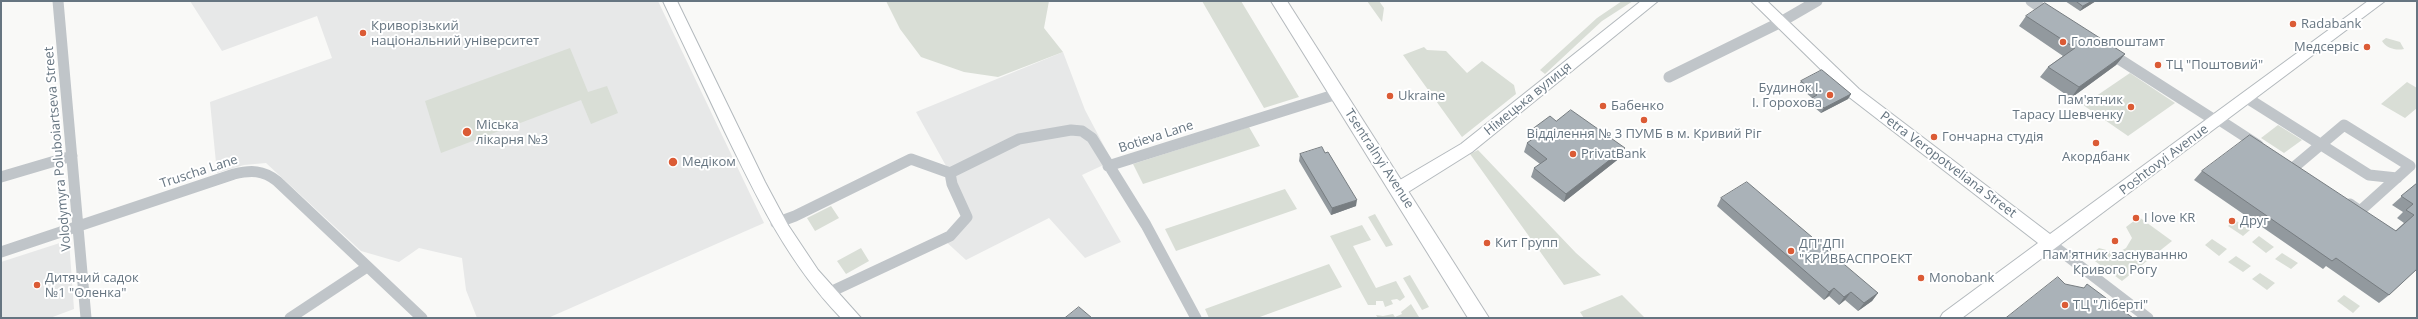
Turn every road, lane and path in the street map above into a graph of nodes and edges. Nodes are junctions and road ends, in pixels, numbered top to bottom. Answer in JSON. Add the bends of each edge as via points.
{"nodes":[{"id":1,"x":58,"y":1,"type":"edge"},
{"id":2,"x":670,"y":1,"type":"edge"},
{"id":3,"x":1279,"y":1,"type":"edge"},
{"id":4,"x":1651,"y":1,"type":"edge"},
{"id":5,"x":1758,"y":1,"type":"edge"},
{"id":6,"x":1817,"y":1,"type":"edge"},
{"id":7,"x":2031,"y":1,"type":"edge"},
{"id":8,"x":2377,"y":1,"type":"edge"},
{"id":9,"x":2058,"y":19,"type":"edge"},
{"id":10,"x":1779,"y":23,"type":"junction"},
{"id":11,"x":2096,"y":44,"type":"edge"},
{"id":12,"x":1669,"y":77,"type":"dead end"},
{"id":13,"x":1337,"y":94,"type":"junction"},
{"id":14,"x":2247,"y":98,"type":"junction"},
{"id":15,"x":2217,"y":120,"type":"junction"},
{"id":16,"x":2322,"y":145,"type":"junction"},
{"id":17,"x":2268,"y":152,"type":"edge"},
{"id":18,"x":72,"y":156,"type":"junction"},
{"id":19,"x":1108,"y":166,"type":"junction"},
{"id":20,"x":950,"y":173,"type":"junction"},
{"id":21,"x":2306,"y":176,"type":"edge"},
{"id":22,"x":1,"y":177,"type":"edge"},
{"id":23,"x":2397,"y":178,"type":"junction"},
{"id":24,"x":1399,"y":189,"type":"junction"},
{"id":25,"x":2340,"y":198,"type":"edge"},
{"id":26,"x":776,"y":223,"type":"junction"},
{"id":27,"x":79,"y":227,"type":"junction"},
{"id":28,"x":2050,"y":243,"type":"junction"},
{"id":29,"x":1,"y":252,"type":"edge"},
{"id":30,"x":367,"y":267,"type":"junction"},
{"id":31,"x":826,"y":294,"type":"junction"},
{"id":32,"x":86,"y":318,"type":"edge"},
{"id":33,"x":290,"y":318,"type":"edge"},
{"id":34,"x":422,"y":318,"type":"edge"},
{"id":35,"x":852,"y":318,"type":"edge"},
{"id":36,"x":1196,"y":318,"type":"edge"},
{"id":37,"x":1479,"y":318,"type":"edge"},
{"id":38,"x":1949,"y":318,"type":"edge"},
{"id":39,"x":2148,"y":318,"type":"edge"}],
"edges":[{"from":1,"to":18,"type":"street","name":"Volodymyra Poluboiartseva Street"},
{"from":2,"to":26,"type":"street"},
{"from":3,"to":13,"type":"main road","name":"Tsentralnyi Avenue"},
{"from":4,"to":24,"type":"street","name":"Німецька вулиця","via":[[1462,152]]},
{"from":5,"to":10,"type":"street","name":"Petra Veropotveliana Street"},
{"from":6,"to":10,"type":"street"},
{"from":7,"to":9,"type":"street"},
{"from":8,"to":14,"type":"street","name":"Poshtovyi Avenue"},
{"from":10,"to":12,"type":"street"},
{"from":10,"to":28,"type":"street","name":"Petra Veropotveliana Street","via":[[1882,115]]},
{"from":11,"to":15,"type":"street"},
{"from":13,"to":19,"type":"street","name":"Botieva Lane"},
{"from":13,"to":24,"type":"main road","name":"Tsentralnyi Avenue"},
{"from":14,"to":15,"type":"street","name":"Poshtovyi Avenue"},
{"from":14,"to":16,"type":"street"},
{"from":15,"to":17,"type":"street"},
{"from":15,"to":28,"type":"street","name":"Poshtovyi Avenue"},
{"from":16,"to":21,"type":"street","via":[[2290,166]]},
{"from":16,"to":23,"type":"street","via":[[2369,175]]},
{"from":16,"to":23,"type":"street","via":[[2344,125],[2410,166]]},
{"from":18,"to":22,"type":"street"},
{"from":18,"to":27,"type":"street","name":"Volodymyra Poluboiartseva Street"},
{"from":19,"to":20,"type":"street","name":"Botieva Lane","via":[[1092,138],[1082,131],[1071,130],[1019,139]]},
{"from":19,"to":36,"type":"street","via":[[1146,225]]},
{"from":20,"to":26,"type":"street","via":[[911,159]]},
{"from":20,"to":31,"type":"street","via":[[952,184],[967,217],[960,227],[950,236]]},
{"from":23,"to":25,"type":"street","via":[[2360,211]]},
{"from":24,"to":37,"type":"main road","name":"Tsentralnyi Avenue"},
{"from":26,"to":31,"type":"street","via":[[803,265]]},
{"from":27,"to":29,"type":"street","name":"Truscha Lane"},
{"from":27,"to":30,"type":"street","name":"Truscha Lane","via":[[234,174],[255,170],[268,174],[277,181]]},
{"from":27,"to":32,"type":"street","name":"Volodymyra Poluboiartseva Street"},
{"from":28,"to":38,"type":"street","name":"Poshtovyi Avenue"},
{"from":28,"to":39,"type":"street","name":"Petra Veropotveliana Street"},
{"from":30,"to":33,"type":"street"},
{"from":30,"to":34,"type":"street","name":"Truscha Lane"},
{"from":31,"to":35,"type":"street"}]}
